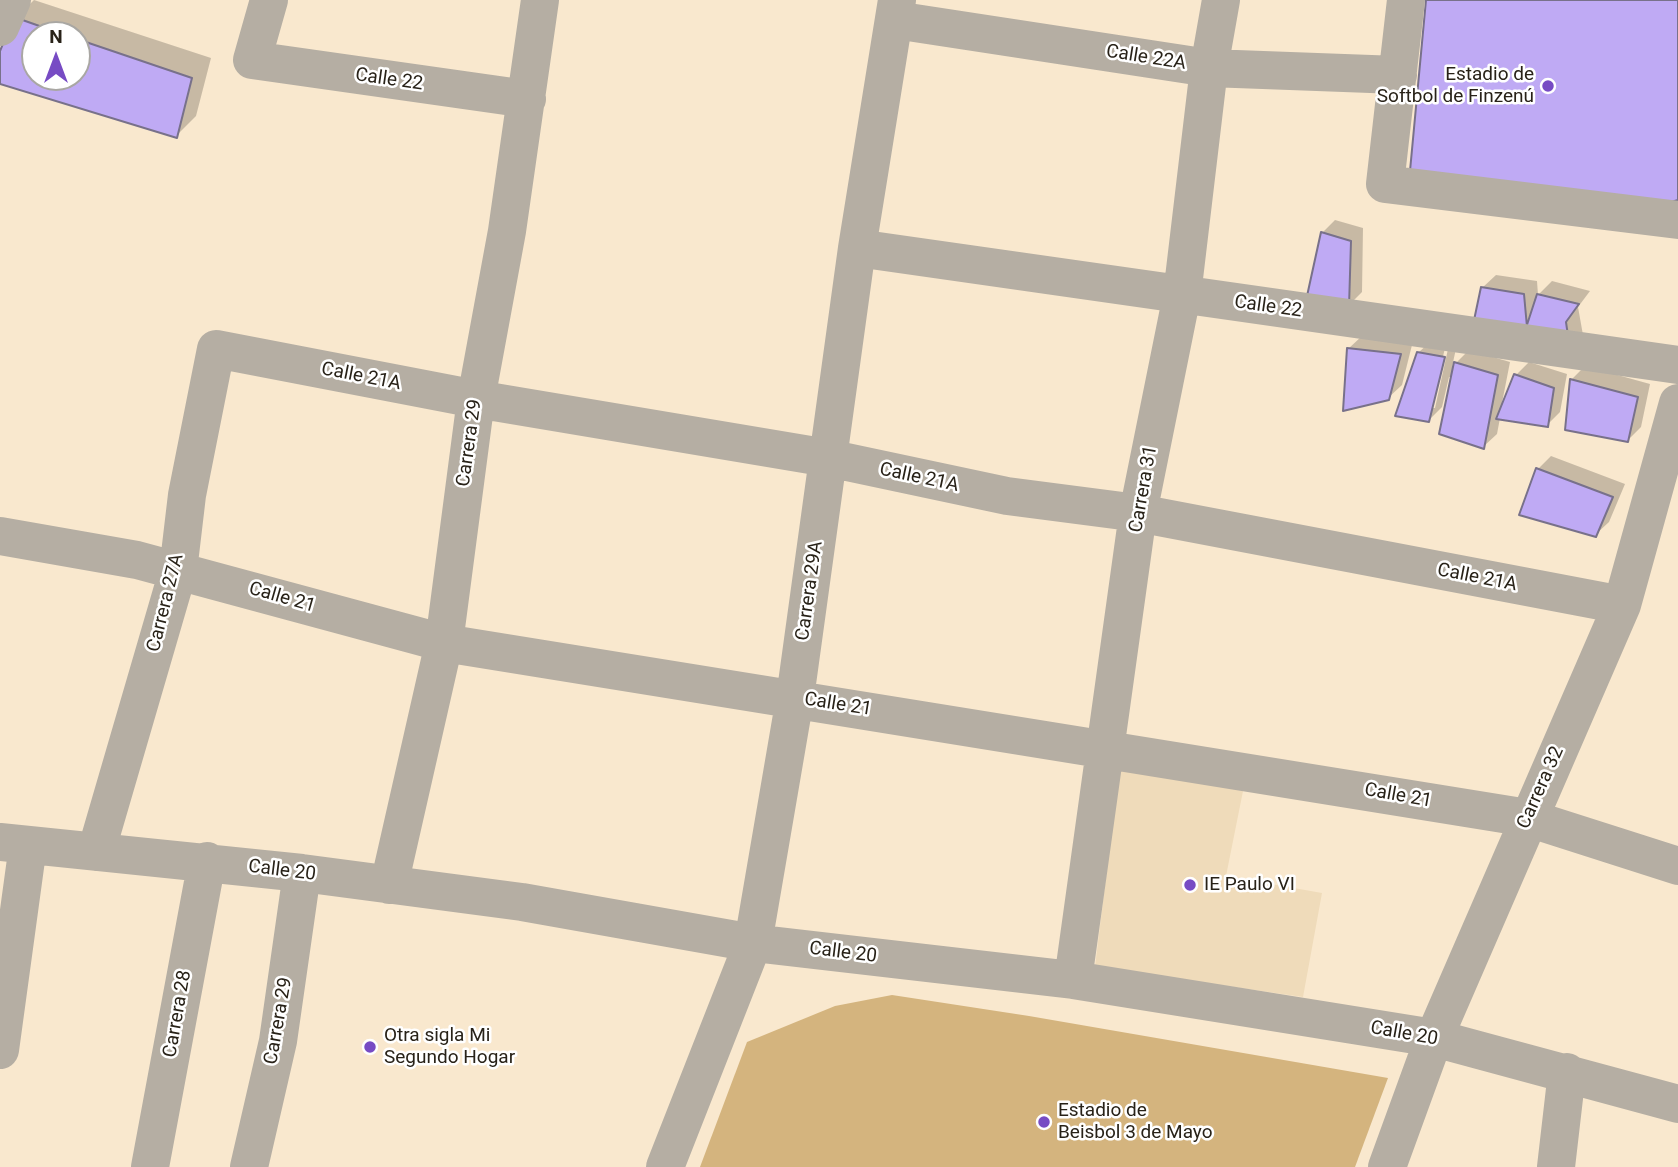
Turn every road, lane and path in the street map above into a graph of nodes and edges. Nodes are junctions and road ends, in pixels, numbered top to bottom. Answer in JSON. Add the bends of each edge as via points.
{"nodes":[{"id":1,"x":12,"y":0,"type":"edge"},
{"id":2,"x":269,"y":0,"type":"edge"},
{"id":3,"x":540,"y":0,"type":"edge"},
{"id":4,"x":1221,"y":0,"type":"edge"},
{"id":5,"x":1406,"y":0,"type":"edge"},
{"id":6,"x":896,"y":10,"type":"edge"},
{"id":7,"x":0,"y":27,"type":"edge"},
{"id":8,"x":1209,"y":68,"type":"junction"},
{"id":9,"x":1398,"y":75,"type":"junction"},
{"id":10,"x":527,"y":99,"type":"junction"},
{"id":11,"x":1678,"y":220,"type":"edge"},
{"id":12,"x":858,"y":248,"type":"junction"},
{"id":13,"x":1182,"y":295,"type":"junction"},
{"id":14,"x":216,"y":349,"type":"joint"},
{"id":15,"x":1678,"y":365,"type":"edge"},
{"id":16,"x":476,"y":399,"type":"junction"},
{"id":17,"x":1678,"y":403,"type":"edge"},
{"id":18,"x":828,"y":458,"type":"junction"},
{"id":19,"x":1138,"y":513,"type":"junction"},
{"id":20,"x":0,"y":536,"type":"edge"},
{"id":21,"x":177,"y":571,"type":"junction"},
{"id":22,"x":1622,"y":606,"type":"junction"},
{"id":23,"x":444,"y":643,"type":"junction"},
{"id":24,"x":795,"y":698,"type":"junction"},
{"id":25,"x":1105,"y":749,"type":"junction"},
{"id":26,"x":1528,"y":818,"type":"junction"},
{"id":27,"x":14,"y":844,"type":"edge"},
{"id":28,"x":96,"y":852,"type":"junction"},
{"id":29,"x":206,"y":861,"type":"junction"},
{"id":30,"x":1678,"y":866,"type":"edge"},
{"id":31,"x":302,"y":873,"type":"junction"},
{"id":32,"x":389,"y":885,"type":"junction"},
{"id":33,"x":753,"y":943,"type":"junction"},
{"id":34,"x":1073,"y":980,"type":"junction"},
{"id":35,"x":1434,"y":1038,"type":"junction"},
{"id":36,"x":0,"y":1050,"type":"edge"},
{"id":37,"x":1567,"y":1072,"type":"junction"},
{"id":38,"x":1678,"y":1104,"type":"edge"},
{"id":39,"x":150,"y":1167,"type":"edge"},
{"id":40,"x":249,"y":1167,"type":"edge"},
{"id":41,"x":665,"y":1167,"type":"edge"},
{"id":42,"x":1387,"y":1167,"type":"edge"},
{"id":43,"x":1556,"y":1167,"type":"edge"}],
"edges":[{"from":1,"to":7,"type":"street"},
{"from":2,"to":10,"type":"street","name":"Calle 22","via":[[252,60]]},
{"from":3,"to":10,"type":"street","name":"Carrera 29"},
{"from":4,"to":8,"type":"street","name":"Carrera 31"},
{"from":5,"to":9,"type":"street"},
{"from":6,"to":8,"type":"street","name":"Calle 22A"},
{"from":6,"to":12,"type":"street","name":"Carrera 29A"},
{"from":8,"to":9,"type":"street","name":"Calle 22A"},
{"from":8,"to":13,"type":"street","name":"Carrera 31"},
{"from":9,"to":11,"type":"street","via":[[1385,184]]},
{"from":10,"to":16,"type":"street","name":"Carrera 29"},
{"from":12,"to":13,"type":"street","name":"Calle 22"},
{"from":12,"to":18,"type":"street","name":"Carrera 29A"},
{"from":13,"to":15,"type":"street","name":"Calle 22"},
{"from":13,"to":19,"type":"street","name":"Carrera 31"},
{"from":14,"to":16,"type":"street","name":"Calle 21A"},
{"from":14,"to":21,"type":"street","name":"Carrera 27A"},
{"from":16,"to":18,"type":"street","name":"Calle 21A"},
{"from":16,"to":23,"type":"street","name":"Carrera 29"},
{"from":17,"to":22,"type":"street","name":"Carrera 32"},
{"from":18,"to":19,"type":"street","name":"Calle 21A","via":[[1007,496]]},
{"from":18,"to":24,"type":"street","name":"Carrera 29A"},
{"from":19,"to":22,"type":"street","name":"Calle 21A"},
{"from":19,"to":25,"type":"street","name":"Carrera 31"},
{"from":20,"to":21,"type":"street","name":"Calle 21"},
{"from":21,"to":23,"type":"street","name":"Calle 21"},
{"from":21,"to":28,"type":"street","name":"Carrera 27A"},
{"from":22,"to":26,"type":"street","name":"Carrera 32"},
{"from":23,"to":24,"type":"street","name":"Calle 21"},
{"from":23,"to":32,"type":"street","name":"Carrera 29"},
{"from":24,"to":25,"type":"street","name":"Calle 21"},
{"from":24,"to":33,"type":"street","name":"Carrera 29A"},
{"from":25,"to":26,"type":"street","name":"Calle 21"},
{"from":25,"to":34,"type":"street","name":"Carrera 31"},
{"from":26,"to":30,"type":"street","name":"Calle 21"},
{"from":26,"to":35,"type":"street","name":"Carrera 32"},
{"from":27,"to":28,"type":"street","name":"Calle 20"},
{"from":27,"to":36,"type":"street"},
{"from":28,"to":29,"type":"street","name":"Calle 20"},
{"from":29,"to":31,"type":"street","name":"Calle 20"},
{"from":29,"to":39,"type":"street","name":"Carrera 28"},
{"from":31,"to":32,"type":"street","name":"Calle 20"},
{"from":31,"to":40,"type":"street","name":"Carrera 29","via":[[278,1041]]},
{"from":32,"to":33,"type":"street","name":"Calle 20","via":[[522,902]]},
{"from":33,"to":34,"type":"street","name":"Calle 20"},
{"from":33,"to":41,"type":"street","name":"Carrera 29A"},
{"from":34,"to":35,"type":"street","name":"Calle 20"},
{"from":35,"to":37,"type":"street","name":"Calle 20"},
{"from":35,"to":42,"type":"street","name":"Carrera 32"},
{"from":37,"to":38,"type":"street","name":"Calle 20"},
{"from":37,"to":43,"type":"street"}]}
